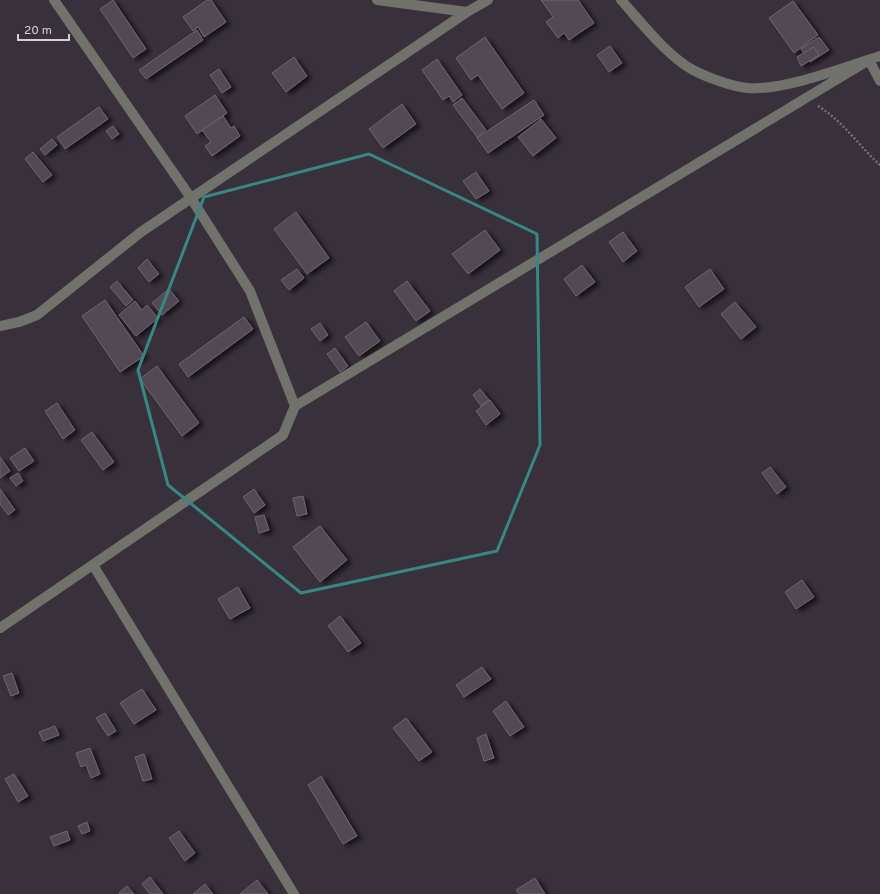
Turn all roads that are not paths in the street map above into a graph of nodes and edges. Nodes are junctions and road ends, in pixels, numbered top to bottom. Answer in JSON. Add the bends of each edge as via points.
{"nodes":[{"id":1,"x":54,"y":0,"type":"edge"},
{"id":2,"x":377,"y":0,"type":"edge"},
{"id":3,"x":488,"y":0,"type":"edge"},
{"id":4,"x":621,"y":0,"type":"edge"},
{"id":5,"x":467,"y":12,"type":"junction"},
{"id":6,"x":880,"y":56,"type":"edge"},
{"id":7,"x":880,"y":81,"type":"edge"},
{"id":8,"x":191,"y":198,"type":"junction"},
{"id":9,"x":0,"y":326,"type":"edge"},
{"id":10,"x":295,"y":406,"type":"junction"},
{"id":11,"x":93,"y":565,"type":"junction"},
{"id":12,"x":0,"y":628,"type":"edge"},
{"id":13,"x":294,"y":894,"type":"edge"}],
"edges":[{"from":1,"to":8,"type":"street"},
{"from":2,"to":5,"type":"street"},
{"from":3,"to":5,"type":"street"},
{"from":4,"to":6,"type":"street","via":[[660,43],[692,70],[731,85],[766,88]]},
{"from":5,"to":8,"type":"street"},
{"from":7,"to":10,"type":"street","via":[[869,60]]},
{"from":8,"to":9,"type":"street","via":[[141,232],[37,315]]},
{"from":8,"to":10,"type":"street","via":[[250,291]]},
{"from":10,"to":11,"type":"street","via":[[284,435]]},
{"from":11,"to":12,"type":"street"},
{"from":11,"to":13,"type":"street"}]}
